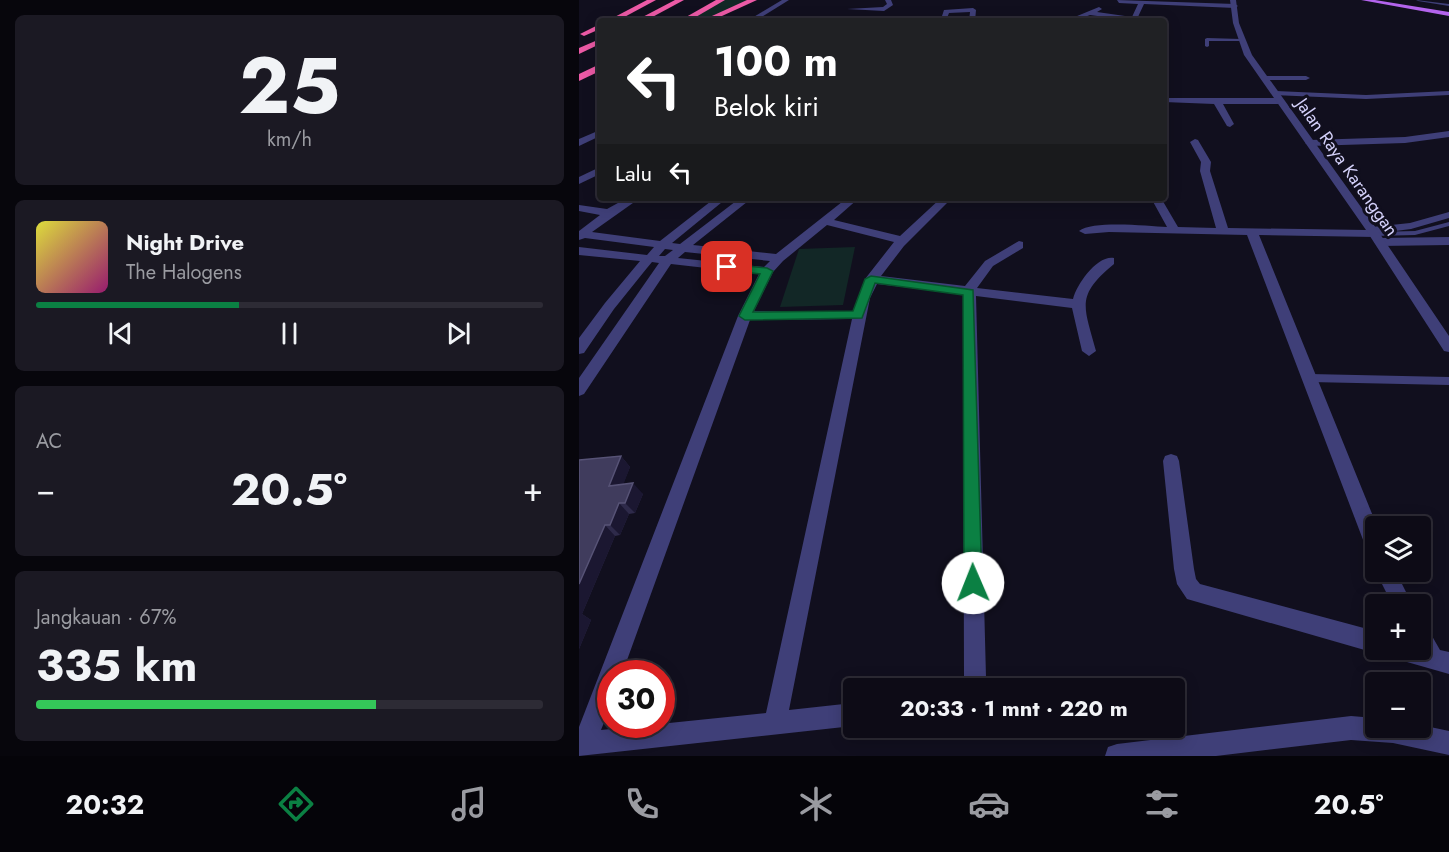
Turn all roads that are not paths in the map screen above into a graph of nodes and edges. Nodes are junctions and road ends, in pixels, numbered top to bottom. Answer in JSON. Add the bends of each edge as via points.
{"nodes":[{"id":1,"x":652,"y":0,"type":"edge"},
{"id":2,"x":680,"y":0,"type":"edge"},
{"id":3,"x":721,"y":0,"type":"edge"},
{"id":4,"x":753,"y":0,"type":"edge"},
{"id":5,"x":786,"y":0,"type":"edge"},
{"id":6,"x":888,"y":0,"type":"edge"},
{"id":7,"x":1364,"y":0,"type":"edge"},
{"id":8,"x":1386,"y":0,"type":"edge"},
{"id":9,"x":1418,"y":0,"type":"edge"},
{"id":10,"x":1120,"y":1,"type":"edge"},
{"id":11,"x":1141,"y":3,"type":"junction"},
{"id":12,"x":1234,"y":3,"type":"edge"},
{"id":13,"x":1449,"y":5,"type":"edge"},
{"id":14,"x":850,"y":9,"type":"dead end"},
{"id":15,"x":1449,"y":12,"type":"edge"},
{"id":16,"x":1090,"y":13,"type":"junction"},
{"id":17,"x":617,"y":18,"type":"edge"},
{"id":18,"x":645,"y":18,"type":"edge"},
{"id":19,"x":688,"y":18,"type":"edge"},
{"id":20,"x":712,"y":18,"type":"edge"},
{"id":21,"x":755,"y":18,"type":"edge"},
{"id":22,"x":944,"y":18,"type":"edge"},
{"id":23,"x":972,"y":18,"type":"edge"},
{"id":24,"x":1076,"y":18,"type":"edge"},
{"id":25,"x":1127,"y":18,"type":"edge"},
{"id":26,"x":1134,"y":18,"type":"edge"},
{"id":27,"x":597,"y":28,"type":"edge"},
{"id":28,"x":584,"y":34,"type":"dead end"},
{"id":29,"x":1241,"y":40,"type":"junction"},
{"id":30,"x":597,"y":42,"type":"edge"},
{"id":31,"x":1207,"y":46,"type":"dead end"},
{"id":32,"x":579,"y":51,"type":"edge"},
{"id":33,"x":597,"y":69,"type":"edge"},
{"id":34,"x":579,"y":78,"type":"edge"},
{"id":35,"x":1265,"y":78,"type":"junction"},
{"id":36,"x":1306,"y":78,"type":"dead end"},
{"id":37,"x":1449,"y":93,"type":"edge"},
{"id":38,"x":1278,"y":97,"type":"junction"},
{"id":39,"x":1167,"y":100,"type":"edge"},
{"id":40,"x":1217,"y":102,"type":"junction"},
{"id":41,"x":1230,"y":124,"type":"dead end"},
{"id":42,"x":597,"y":134,"type":"edge"},
{"id":43,"x":1449,"y":134,"type":"edge"},
{"id":44,"x":1195,"y":142,"type":"dead end"},
{"id":45,"x":579,"y":143,"type":"edge"},
{"id":46,"x":1310,"y":143,"type":"junction"},
{"id":47,"x":597,"y":172,"type":"edge"},
{"id":48,"x":579,"y":181,"type":"edge"},
{"id":49,"x":630,"y":201,"type":"edge"},
{"id":50,"x":718,"y":201,"type":"edge"},
{"id":51,"x":742,"y":201,"type":"edge"},
{"id":52,"x":850,"y":201,"type":"edge"},
{"id":53,"x":944,"y":201,"type":"edge"},
{"id":54,"x":1159,"y":201,"type":"edge"},
{"id":55,"x":579,"y":208,"type":"edge"},
{"id":56,"x":609,"y":213,"type":"junction"},
{"id":57,"x":1449,"y":214,"type":"edge"},
{"id":58,"x":825,"y":221,"type":"junction"},
{"id":59,"x":1449,"y":224,"type":"edge"},
{"id":60,"x":1085,"y":231,"type":"dead end"},
{"id":61,"x":1175,"y":231,"type":"junction"},
{"id":62,"x":1223,"y":231,"type":"junction"},
{"id":63,"x":1252,"y":232,"type":"junction"},
{"id":64,"x":1376,"y":235,"type":"junction"},
{"id":65,"x":581,"y":236,"type":"edge"},
{"id":66,"x":901,"y":240,"type":"junction"},
{"id":67,"x":1449,"y":241,"type":"edge"},
{"id":68,"x":661,"y":245,"type":"junction"},
{"id":69,"x":1019,"y":245,"type":"dead end"},
{"id":70,"x":683,"y":248,"type":"junction"},
{"id":71,"x":579,"y":251,"type":"edge"},
{"id":72,"x":779,"y":258,"type":"junction"},
{"id":73,"x":647,"y":259,"type":"junction"},
{"id":74,"x":667,"y":261,"type":"junction"},
{"id":75,"x":1110,"y":261,"type":"dead end"},
{"id":76,"x":767,"y":271,"type":"junction"},
{"id":77,"x":871,"y":279,"type":"junction"},
{"id":78,"x":969,"y":292,"type":"junction"},
{"id":79,"x":1078,"y":304,"type":"junction"},
{"id":80,"x":858,"y":315,"type":"junction"},
{"id":81,"x":745,"y":316,"type":"junction"},
{"id":82,"x":1449,"y":347,"type":"edge"},
{"id":83,"x":579,"y":349,"type":"edge"},
{"id":84,"x":1089,"y":351,"type":"dead end"},
{"id":85,"x":1310,"y":378,"type":"junction"},
{"id":86,"x":1449,"y":381,"type":"edge"},
{"id":87,"x":579,"y":390,"type":"edge"},
{"id":88,"x":1170,"y":461,"type":"dead end"},
{"id":89,"x":1365,"y":519,"type":"edge"},
{"id":90,"x":1365,"y":639,"type":"edge"},
{"id":91,"x":1431,"y":648,"type":"edge"},
{"id":92,"x":616,"y":660,"type":"edge"},
{"id":93,"x":1441,"y":661,"type":"edge"},
{"id":94,"x":975,"y":678,"type":"edge"},
{"id":95,"x":597,"y":711,"type":"edge"},
{"id":96,"x":843,"y":716,"type":"edge"},
{"id":97,"x":775,"y":723,"type":"junction"},
{"id":98,"x":1449,"y":743,"type":"edge"},
{"id":99,"x":582,"y":750,"type":"edge"},
{"id":100,"x":1117,"y":756,"type":"edge"}],
"edges":[{"from":1,"to":17,"type":"highway"},
{"from":2,"to":18,"type":"highway"},
{"from":3,"to":19,"type":"highway"},
{"from":4,"to":20,"type":"highway"},
{"from":5,"to":21,"type":"street"},
{"from":6,"to":14,"type":"street","via":[[884,9]]},
{"from":7,"to":15,"type":"main road"},
{"from":8,"to":15,"type":"main road"},
{"from":9,"to":13,"type":"lane"},
{"from":10,"to":11,"type":"street"},
{"from":10,"to":16,"type":"street"},
{"from":11,"to":12,"type":"street"},
{"from":11,"to":26,"type":"street"},
{"from":12,"to":29,"type":"street","name":"Jalan Raya Karanggan"},
{"from":16,"to":24,"type":"street"},
{"from":16,"to":25,"type":"street"},
{"from":22,"to":23,"type":"street","via":[[947,10],[973,10]]},
{"from":27,"to":28,"type":"highway"},
{"from":29,"to":31,"type":"lane","via":[[1207,39]]},
{"from":29,"to":35,"type":"street","name":"Jalan Raya Karanggan"},
{"from":30,"to":32,"type":"highway"},
{"from":33,"to":34,"type":"highway"},
{"from":35,"to":36,"type":"street"},
{"from":35,"to":38,"type":"street","name":"Jalan Raya Karanggan"},
{"from":37,"to":38,"type":"street"},
{"from":38,"to":40,"type":"street"},
{"from":38,"to":46,"type":"street","name":"Jalan Raya Karanggan"},
{"from":39,"to":40,"type":"street"},
{"from":40,"to":41,"type":"street"},
{"from":42,"to":45,"type":"street"},
{"from":43,"to":46,"type":"street","via":[[1405,140]]},
{"from":44,"to":62,"type":"street","via":[[1206,162],[1205,171]]},
{"from":46,"to":64,"type":"street","name":"Jalan Raya Karanggan"},
{"from":47,"to":48,"type":"street"},
{"from":49,"to":56,"type":"street"},
{"from":50,"to":68,"type":"street"},
{"from":51,"to":70,"type":"street"},
{"from":52,"to":58,"type":"street"},
{"from":53,"to":66,"type":"street"},
{"from":54,"to":61,"type":"street"},
{"from":55,"to":56,"type":"street"},
{"from":56,"to":65,"type":"street"},
{"from":57,"to":64,"type":"street"},
{"from":58,"to":66,"type":"street"},
{"from":58,"to":72,"type":"street"},
{"from":59,"to":64,"type":"lane"},
{"from":60,"to":61,"type":"street"},
{"from":61,"to":62,"type":"street"},
{"from":62,"to":63,"type":"street"},
{"from":63,"to":64,"type":"street"},
{"from":63,"to":85,"type":"street"},
{"from":64,"to":67,"type":"street"},
{"from":64,"to":82,"type":"street","name":"Jalan Raya Karanggan"},
{"from":65,"to":68,"type":"street"},
{"from":66,"to":77,"type":"street"},
{"from":68,"to":70,"type":"street"},
{"from":68,"to":73,"type":"street"},
{"from":69,"to":78,"type":"street","via":[[992,259],[975,278]]},
{"from":70,"to":72,"type":"street"},
{"from":70,"to":74,"type":"street"},
{"from":71,"to":73,"type":"street"},
{"from":72,"to":76,"type":"street"},
{"from":73,"to":74,"type":"street"},
{"from":73,"to":83,"type":"street"},
{"from":74,"to":76,"type":"street"},
{"from":74,"to":87,"type":"street"},
{"from":75,"to":79,"type":"street","via":[[1086,281]]},
{"from":76,"to":81,"type":"street"},
{"from":77,"to":78,"type":"street"},
{"from":77,"to":80,"type":"street"},
{"from":78,"to":79,"type":"street"},
{"from":78,"to":94,"type":"street"},
{"from":79,"to":84,"type":"street"},
{"from":80,"to":81,"type":"street"},
{"from":80,"to":97,"type":"street"},
{"from":81,"to":92,"type":"street"},
{"from":85,"to":86,"type":"lane"},
{"from":85,"to":89,"type":"street"},
{"from":88,"to":90,"type":"street","via":[[1187,584],[1194,592]]},
{"from":91,"to":93,"type":"street"},
{"from":95,"to":99,"type":"street"},
{"from":96,"to":97,"type":"street"},
{"from":97,"to":99,"type":"street"},
{"from":98,"to":100,"type":"street","via":[[1393,731],[1351,728]]}]}
